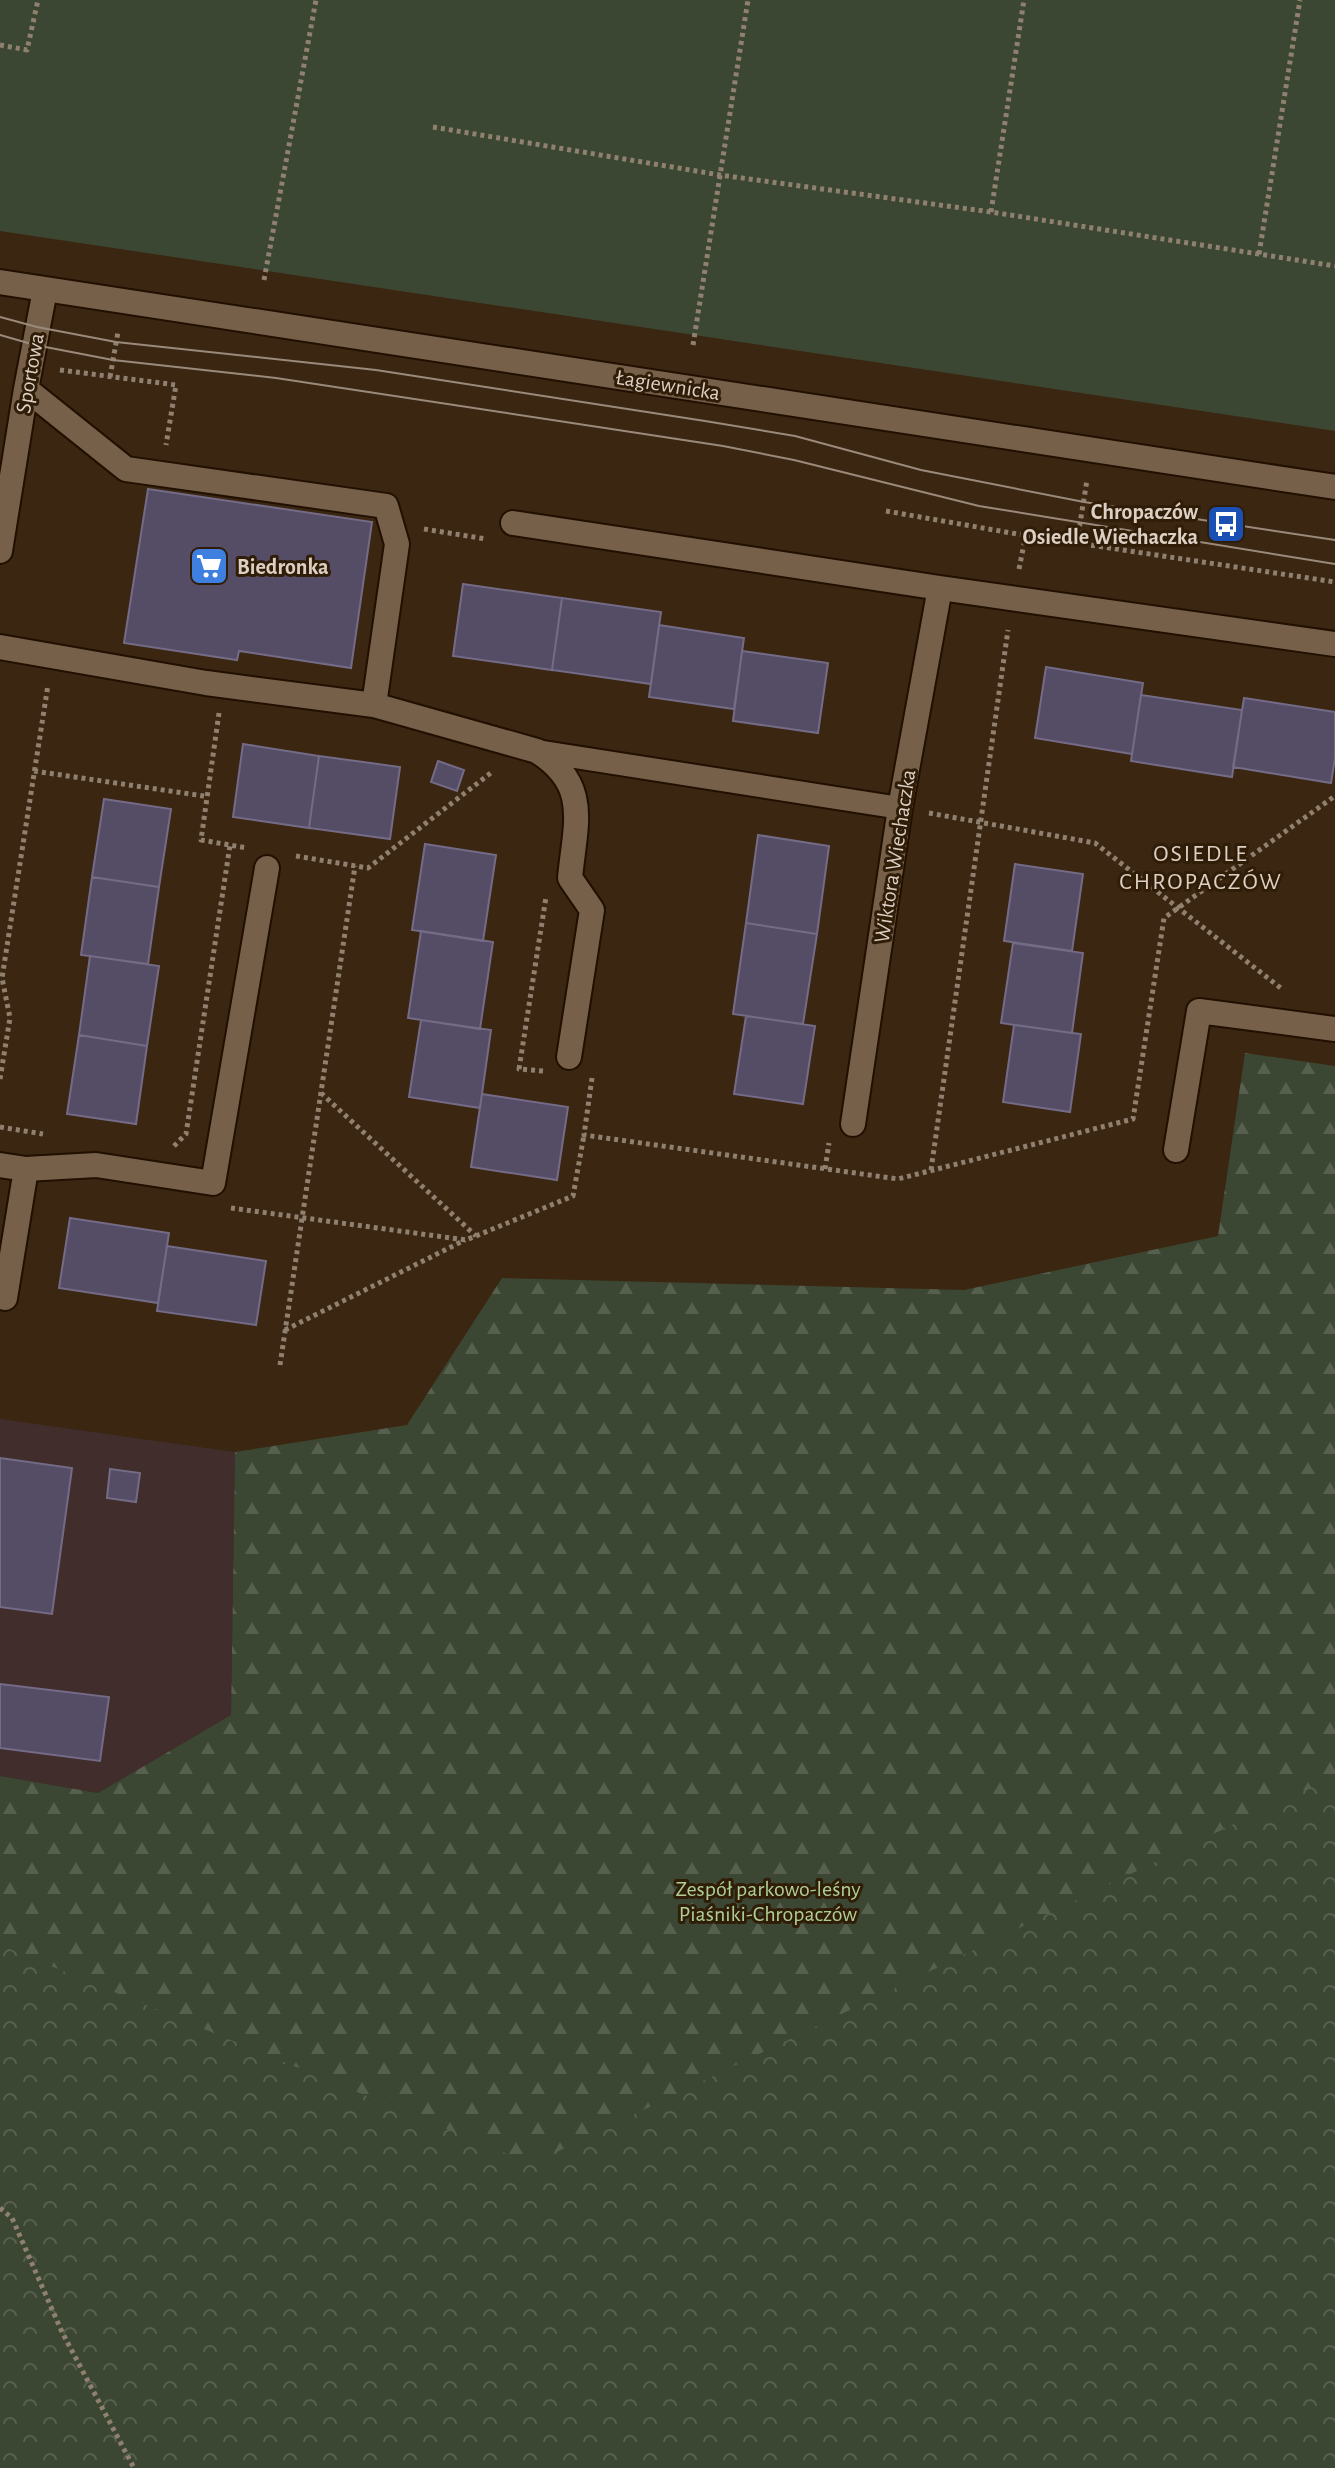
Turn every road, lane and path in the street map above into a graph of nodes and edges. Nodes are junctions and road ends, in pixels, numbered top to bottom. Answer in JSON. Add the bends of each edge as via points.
{"nodes":[{"id":1,"x":38,"y":0,"type":"edge"},
{"id":2,"x":316,"y":0,"type":"edge"},
{"id":3,"x":748,"y":0,"type":"edge"},
{"id":4,"x":1024,"y":0,"type":"edge"},
{"id":5,"x":1300,"y":0,"type":"edge"},
{"id":6,"x":0,"y":45,"type":"edge"},
{"id":7,"x":433,"y":127,"type":"dead end"},
{"id":8,"x":720,"y":175,"type":"junction"},
{"id":9,"x":991,"y":212,"type":"junction"},
{"id":10,"x":1259,"y":254,"type":"junction"},
{"id":11,"x":1335,"y":266,"type":"edge"},
{"id":12,"x":264,"y":280,"type":"dead end"},
{"id":13,"x":0,"y":282,"type":"edge"},
{"id":14,"x":45,"y":290,"type":"junction"},
{"id":15,"x":118,"y":332,"type":"dead end"},
{"id":16,"x":693,"y":345,"type":"dead end"},
{"id":17,"x":110,"y":377,"type":"junction"},
{"id":18,"x":28,"y":378,"type":"junction"},
{"id":19,"x":162,"y":474,"type":"junction"},
{"id":20,"x":1088,"y":475,"type":"dead end"},
{"id":21,"x":1335,"y":487,"type":"edge"},
{"id":22,"x":886,"y":511,"type":"dead end"},
{"id":23,"x":513,"y":523,"type":"dead end"},
{"id":24,"x":1026,"y":534,"type":"junction"},
{"id":25,"x":1077,"y":542,"type":"junction"},
{"id":26,"x":0,"y":551,"type":"edge"},
{"id":27,"x":1335,"y":582,"type":"edge"},
{"id":28,"x":940,"y":588,"type":"junction"},
{"id":29,"x":1013,"y":598,"type":"junction"},
{"id":30,"x":1335,"y":644,"type":"edge"},
{"id":31,"x":0,"y":647,"type":"edge"},
{"id":32,"x":52,"y":656,"type":"junction"},
{"id":33,"x":221,"y":701,"type":"dead end"},
{"id":34,"x":374,"y":705,"type":"junction"},
{"id":35,"x":537,"y":751,"type":"junction"},
{"id":36,"x":34,"y":771,"type":"junction"},
{"id":37,"x":493,"y":771,"type":"dead end"},
{"id":38,"x":204,"y":796,"type":"dead end"},
{"id":39,"x":900,"y":808,"type":"junction"},
{"id":40,"x":981,"y":823,"type":"junction"},
{"id":41,"x":230,"y":845,"type":"junction"},
{"id":42,"x":269,"y":857,"type":"junction"},
{"id":43,"x":355,"y":866,"type":"junction"},
{"id":44,"x":1286,"y":992,"type":"dead end"},
{"id":45,"x":1335,"y":1029,"type":"edge"},
{"id":46,"x":569,"y":1057,"type":"dead end"},
{"id":47,"x":0,"y":1079,"type":"edge"},
{"id":48,"x":321,"y":1093,"type":"junction"},
{"id":49,"x":853,"y":1124,"type":"dead end"},
{"id":50,"x":0,"y":1127,"type":"edge"},
{"id":51,"x":44,"y":1134,"type":"dead end"},
{"id":52,"x":584,"y":1135,"type":"dead end"},
{"id":53,"x":170,"y":1148,"type":"dead end"},
{"id":54,"x":1176,"y":1150,"type":"dead end"},
{"id":55,"x":0,"y":1165,"type":"edge"},
{"id":56,"x":26,"y":1169,"type":"junction"},
{"id":57,"x":931,"y":1171,"type":"dead end"},
{"id":58,"x":227,"y":1207,"type":"dead end"},
{"id":59,"x":302,"y":1217,"type":"junction"},
{"id":60,"x":476,"y":1236,"type":"junction"},
{"id":61,"x":466,"y":1240,"type":"junction"},
{"id":62,"x":5,"y":1298,"type":"dead end"},
{"id":63,"x":285,"y":1330,"type":"junction"},
{"id":64,"x":280,"y":1365,"type":"dead end"},
{"id":65,"x":0,"y":2208,"type":"edge"},
{"id":66,"x":134,"y":2468,"type":"edge"}],
"edges":[{"from":1,"to":6,"type":"path","via":[[27,50]]},
{"from":2,"to":12,"type":"path"},
{"from":3,"to":8,"type":"path"},
{"from":4,"to":9,"type":"path"},
{"from":5,"to":10,"type":"path"},
{"from":7,"to":8,"type":"path"},
{"from":8,"to":9,"type":"path"},
{"from":8,"to":16,"type":"path"},
{"from":9,"to":10,"type":"path"},
{"from":10,"to":11,"type":"path"},
{"from":13,"to":14,"type":"street","name":"Łagiewnicka"},
{"from":14,"to":18,"type":"street","name":"Sportowa"},
{"from":14,"to":21,"type":"street","name":"Łagiewnicka"},
{"from":15,"to":17,"type":"path"},
{"from":17,"to":18,"type":"path"},
{"from":17,"to":19,"type":"path","via":[[176,385]]},
{"from":18,"to":19,"type":"street","via":[[126,469]]},
{"from":18,"to":26,"type":"street","name":"Sportowa"},
{"from":19,"to":34,"type":"street","via":[[386,506],[397,544]]},
{"from":20,"to":25,"type":"path"},
{"from":22,"to":24,"type":"path"},
{"from":23,"to":28,"type":"street"},
{"from":24,"to":25,"type":"path"},
{"from":24,"to":29,"type":"path"},
{"from":25,"to":27,"type":"path"},
{"from":28,"to":29,"type":"street"},
{"from":28,"to":39,"type":"street","name":"Wiktora Wiechaczka"},
{"from":29,"to":30,"type":"street"},
{"from":29,"to":40,"type":"path"},
{"from":31,"to":32,"type":"street"},
{"from":32,"to":34,"type":"street"},
{"from":32,"to":36,"type":"path"},
{"from":33,"to":41,"type":"path","via":[[201,840]]},
{"from":34,"to":35,"type":"street"},
{"from":35,"to":39,"type":"lane"},
{"from":35,"to":46,"type":"street","via":[[572,786],[577,804],[570,878],[592,910]]},
{"from":36,"to":38,"type":"path"},
{"from":36,"to":47,"type":"path","via":[[2,978],[10,1018]]},
{"from":37,"to":43,"type":"path","via":[[368,868]]},
{"from":39,"to":40,"type":"path"},
{"from":39,"to":49,"type":"street","name":"Wiktora Wiechaczka"},
{"from":40,"to":44,"type":"path","via":[[1095,843]]},
{"from":40,"to":57,"type":"path"},
{"from":41,"to":42,"type":"path"},
{"from":41,"to":53,"type":"path","via":[[186,1134]]},
{"from":42,"to":43,"type":"path"},
{"from":42,"to":56,"type":"street","via":[[213,1183],[96,1165]]},
{"from":43,"to":48,"type":"path"},
{"from":45,"to":54,"type":"street","via":[[1199,1011]]},
{"from":48,"to":59,"type":"path"},
{"from":48,"to":60,"type":"path"},
{"from":50,"to":51,"type":"path"},
{"from":52,"to":60,"type":"path","via":[[573,1196]]},
{"from":55,"to":56,"type":"street"},
{"from":56,"to":62,"type":"street"},
{"from":58,"to":59,"type":"path"},
{"from":59,"to":61,"type":"path"},
{"from":59,"to":63,"type":"path"},
{"from":60,"to":61,"type":"path"},
{"from":61,"to":63,"type":"path"},
{"from":63,"to":64,"type":"path"},
{"from":65,"to":66,"type":"path","via":[[12,2218],[62,2332]]}]}
